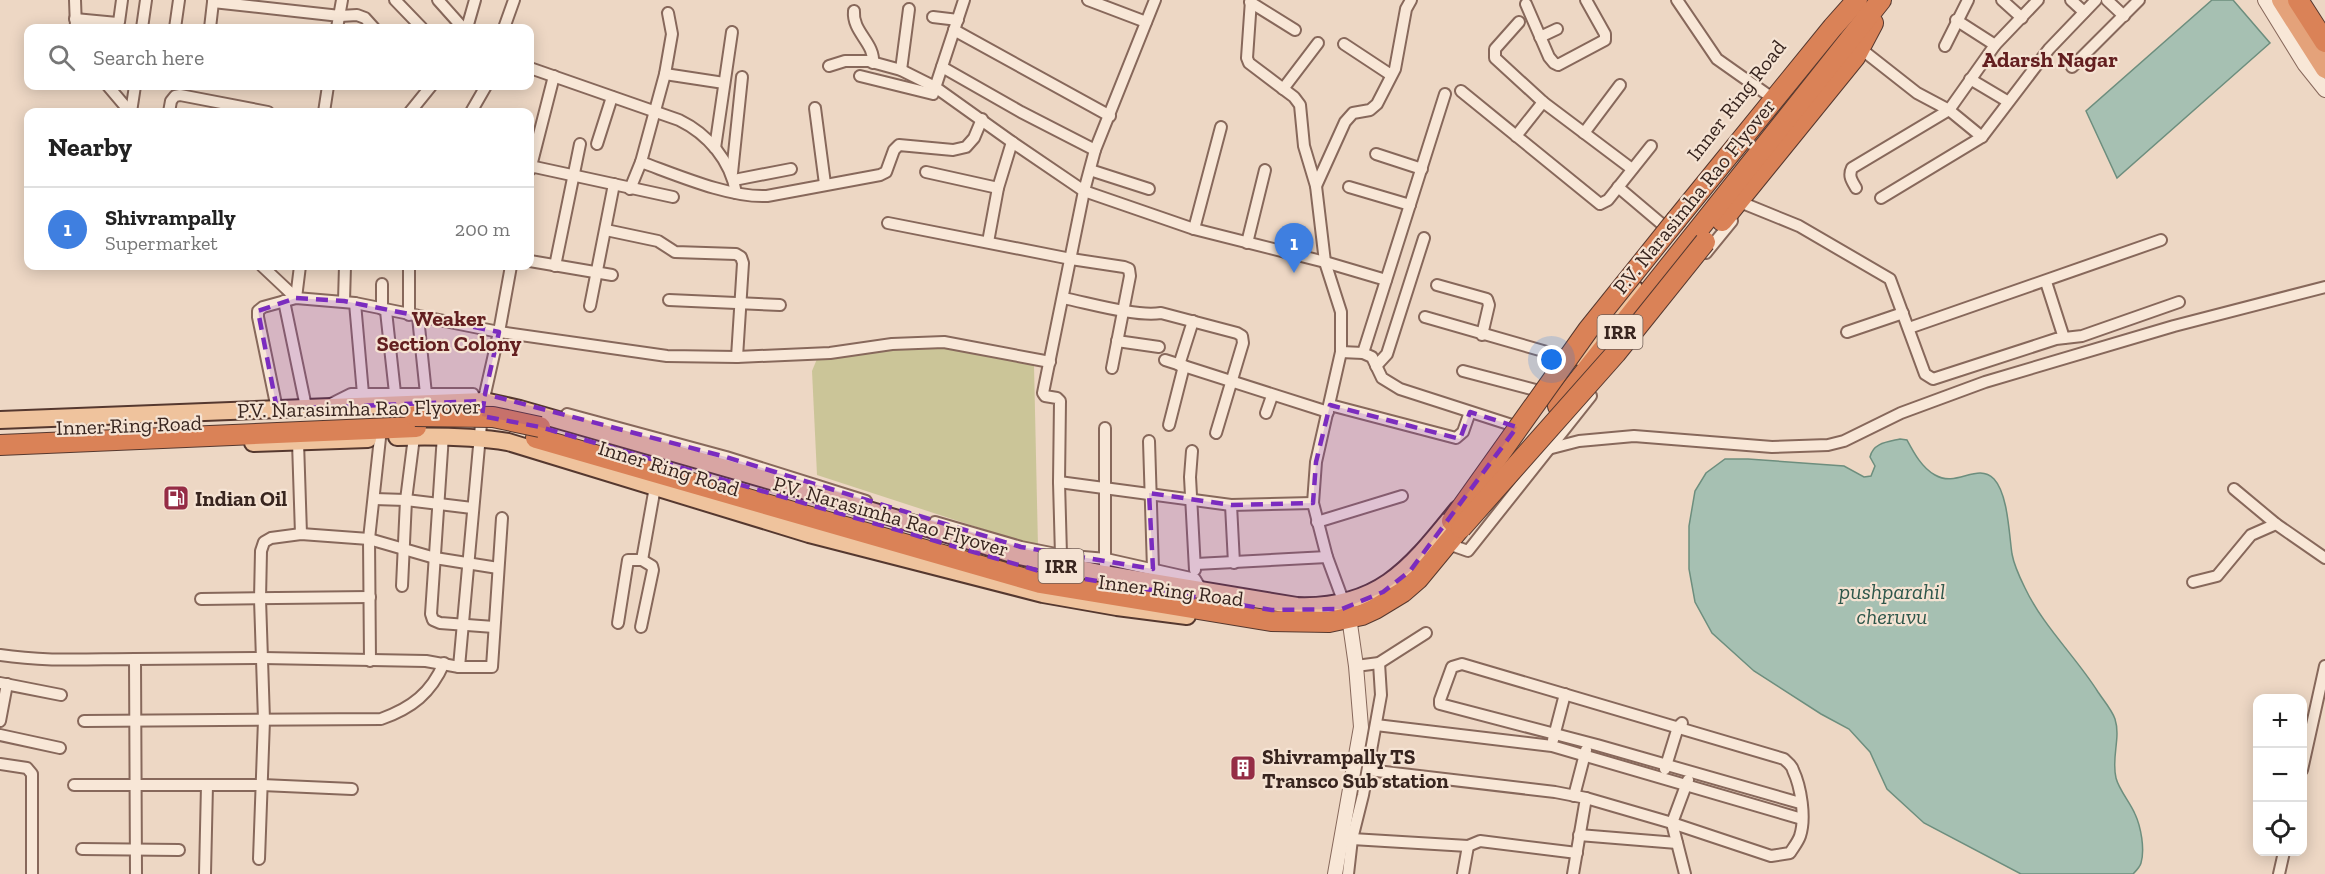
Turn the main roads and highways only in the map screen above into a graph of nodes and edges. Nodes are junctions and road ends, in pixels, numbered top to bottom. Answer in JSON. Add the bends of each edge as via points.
{"nodes":[{"id":1,"x":2281,"y":0,"type":"edge"},
{"id":2,"x":2298,"y":0,"type":"edge"},
{"id":3,"x":2312,"y":0,"type":"edge"},
{"id":4,"x":1854,"y":3,"type":"edge"},
{"id":5,"x":1878,"y":3,"type":"edge"},
{"id":6,"x":2325,"y":21,"type":"edge"},
{"id":7,"x":2325,"y":42,"type":"edge"},
{"id":8,"x":2325,"y":69,"type":"edge"},
{"id":9,"x":1681,"y":237,"type":"junction"},
{"id":10,"x":0,"y":420,"type":"edge"},
{"id":11,"x":0,"y":433,"type":"edge"},
{"id":12,"x":0,"y":444,"type":"edge"},
{"id":13,"x":0,"y":453,"type":"edge"},
{"id":14,"x":1455,"y":531,"type":"junction"}],
"edges":[{"from":1,"to":8,"type":"highway"},
{"from":2,"to":7,"type":"highway"},
{"from":3,"to":6,"type":"highway"},
{"from":4,"to":9,"type":"highway"},
{"from":5,"to":9,"type":"main road","name":"Inner Ring Road","number":"IRR"},
{"from":5,"to":9,"type":"highway","via":[[1864,51]]},
{"from":5,"to":14,"type":"highway","name":"P.V. Narasimha Rao Flyover","bridge":true},
{"from":9,"to":10,"type":"main road","name":"Inner Ring Road","number":"IRR","via":[[1418,558],[1380,588],[1327,606],[1261,601],[1105,566],[1019,556],[485,397]]},
{"from":9,"to":14,"type":"highway","bridge":true,"via":[[1581,339]]},
{"from":9,"to":14,"type":"highway","bridge":true,"via":[[1608,362]]},
{"from":11,"to":14,"type":"highway","name":"P.V. Narasimha Rao Flyover","bridge":true,"via":[[416,416],[493,417],[540,427],[983,557],[1272,610],[1328,611],[1371,599],[1396,583]]},
{"from":12,"to":14,"type":"highway","name":"P.V. Narasimha Rao Flyover","via":[[443,426],[492,428],[1040,583],[1271,621],[1329,622],[1376,609],[1418,579]]},
{"from":13,"to":14,"type":"main road","name":"Inner Ring Road","number":"IRR","via":[[443,435],[478,437],[508,442],[809,534],[1043,594],[1154,612],[1296,628],[1347,624],[1378,614],[1428,576]]}]}
